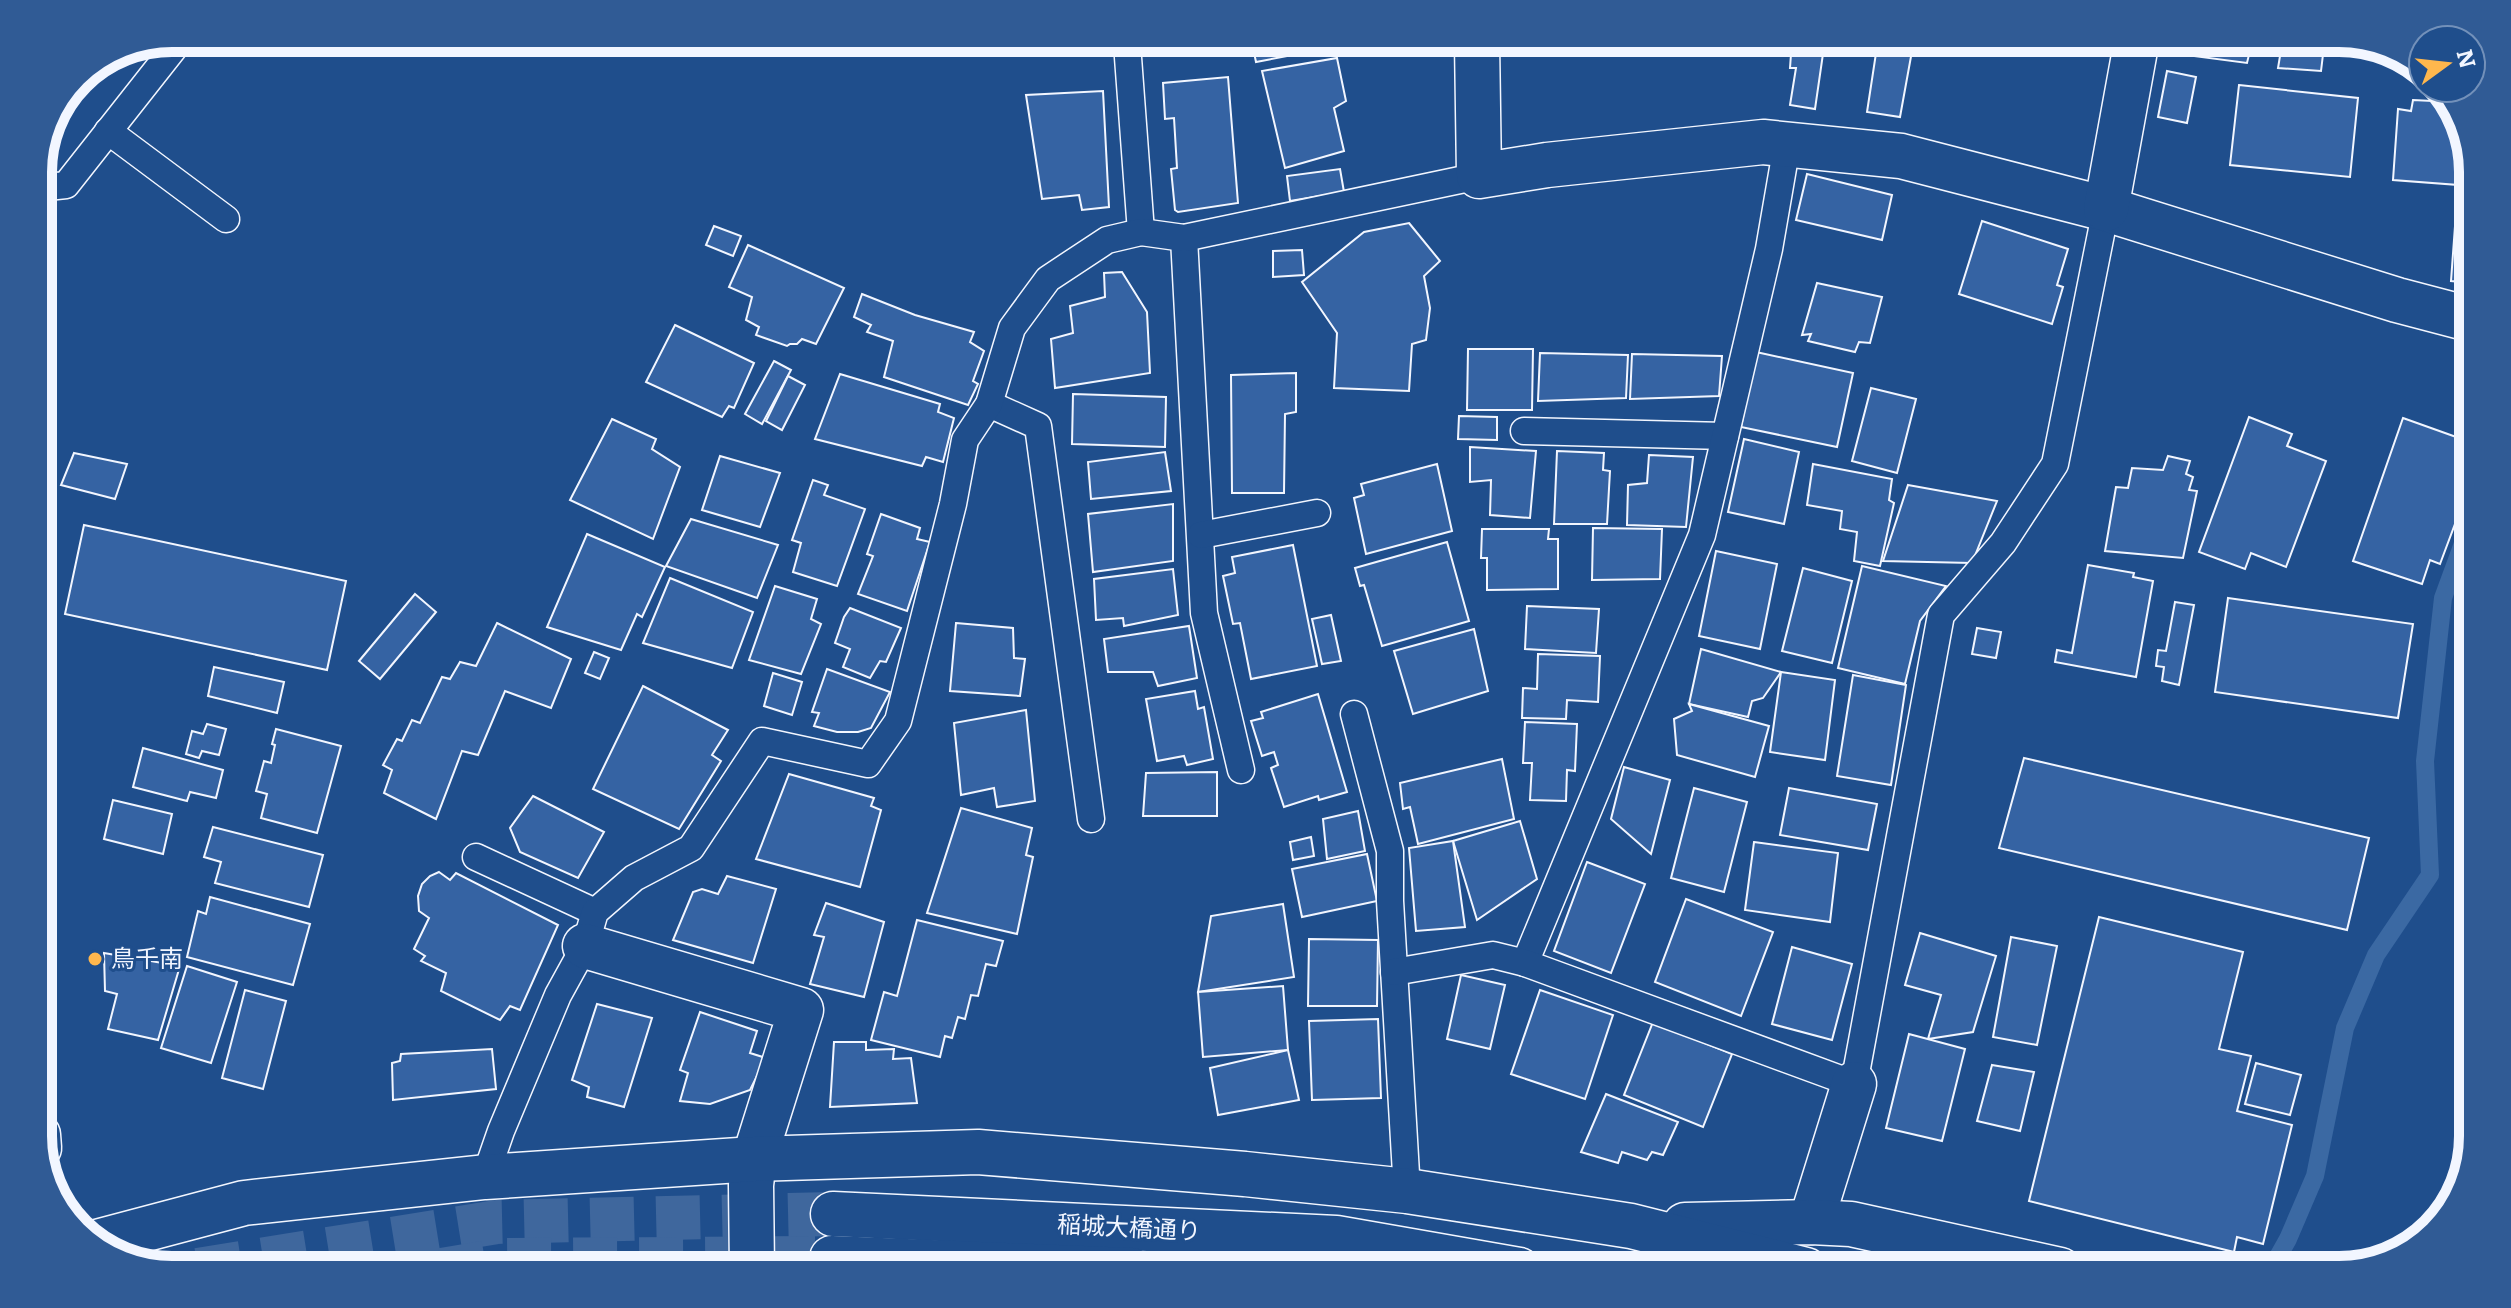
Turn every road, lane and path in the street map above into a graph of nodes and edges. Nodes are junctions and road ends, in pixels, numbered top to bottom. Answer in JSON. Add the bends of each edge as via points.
{"nodes":[{"id":1,"x":171,"y":52,"type":"edge"},
{"id":2,"x":1128,"y":52,"type":"edge"},
{"id":3,"x":1477,"y":52,"type":"edge"},
{"id":4,"x":2135,"y":52,"type":"edge"},
{"id":5,"x":108,"y":131,"type":"junction"},
{"id":6,"x":1787,"y":145,"type":"junction"},
{"id":7,"x":1479,"y":176,"type":"junction"},
{"id":8,"x":52,"y":186,"type":"edge"},
{"id":9,"x":2106,"y":209,"type":"junction"},
{"id":10,"x":226,"y":219,"type":"dead end"},
{"id":11,"x":1141,"y":232,"type":"junction"},
{"id":12,"x":1184,"y":238,"type":"junction"},
{"id":13,"x":2459,"y":316,"type":"edge"},
{"id":14,"x":989,"y":404,"type":"junction"},
{"id":15,"x":1524,"y":431,"type":"dead end"},
{"id":16,"x":1725,"y":436,"type":"junction"},
{"id":17,"x":1317,"y":513,"type":"dead end"},
{"id":18,"x":1201,"y":535,"type":"junction"},
{"id":19,"x":1354,"y":714,"type":"dead end"},
{"id":20,"x":1241,"y":770,"type":"dead end"},
{"id":21,"x":1091,"y":819,"type":"dead end"},
{"id":22,"x":476,"y":857,"type":"dead end"},
{"id":23,"x":590,"y":929,"type":"junction"},
{"id":24,"x":1525,"y":963,"type":"junction"},
{"id":25,"x":1394,"y":972,"type":"junction"},
{"id":26,"x":1854,"y":1084,"type":"junction"},
{"id":27,"x":754,"y":1159,"type":"junction"},
{"id":28,"x":485,"y":1177,"type":"junction"},
{"id":29,"x":1407,"y":1191,"type":"junction"},
{"id":30,"x":833,"y":1214,"type":"tunnel mouth"},
{"id":31,"x":1811,"y":1222,"type":"junction"},
{"id":32,"x":1631,"y":1226,"type":"junction"},
{"id":33,"x":110,"y":1239,"type":"edge"},
{"id":34,"x":752,"y":1256,"type":"edge"},
{"id":35,"x":1439,"y":1256,"type":"edge"},
{"id":36,"x":1750,"y":1256,"type":"edge"},
{"id":37,"x":1996,"y":1256,"type":"edge"}],
"edges":[{"from":1,"to":5,"type":"lane"},
{"from":2,"to":11,"type":"lane"},
{"from":3,"to":7,"type":"main road"},
{"from":4,"to":9,"type":"main road"},
{"from":5,"to":8,"type":"lane","via":[[66,185]]},
{"from":5,"to":10,"type":"lane"},
{"from":6,"to":7,"type":"main road","via":[[1763,142]]},
{"from":6,"to":9,"type":"main road","via":[[1901,156]]},
{"from":6,"to":16,"type":"lane","via":[[1769,249]]},
{"from":7,"to":12,"type":"lane"},
{"from":9,"to":13,"type":"main road"},
{"from":9,"to":26,"type":"lane","via":[[2055,464],[2003,543],[1941,615]]},
{"from":11,"to":12,"type":"lane"},
{"from":11,"to":14,"type":"lane","via":[[1107,240],[1048,279],[1012,328]]},
{"from":12,"to":18,"type":"lane"},
{"from":14,"to":21,"type":"lane","via":[[1038,426]]},
{"from":14,"to":23,"type":"lane","via":[[965,440],[898,721],[868,764],[762,741],[691,848],[634,878]]},
{"from":15,"to":16,"type":"lane"},
{"from":16,"to":24,"type":"lane","via":[[1702,535]]},
{"from":17,"to":18,"type":"lane"},
{"from":18,"to":20,"type":"lane","via":[[1204,613]]},
{"from":19,"to":25,"type":"lane","via":[[1390,851]]},
{"from":22,"to":23,"type":"lane"},
{"from":23,"to":27,"type":"main road","via":[[801,1010]]},
{"from":23,"to":28,"type":"lane"},
{"from":24,"to":25,"type":"lane","via":[[1493,955]]},
{"from":24,"to":26,"type":"lane"},
{"from":25,"to":29,"type":"lane"},
{"from":26,"to":31,"type":"main road"},
{"from":27,"to":28,"type":"main road"},
{"from":27,"to":29,"type":"main road","via":[[978,1152]]},
{"from":27,"to":34,"type":"main road"},
{"from":28,"to":33,"type":"main road","via":[[244,1203]]},
{"from":29,"to":32,"type":"main road"},
{"from":30,"to":35,"type":"main road","name":"稲城大橋通り","via":[[1336,1238]]},
{"from":31,"to":32,"type":"main road"},
{"from":31,"to":37,"type":"main road","via":[[1851,1224]]},
{"from":32,"to":36,"type":"main road"}]}
